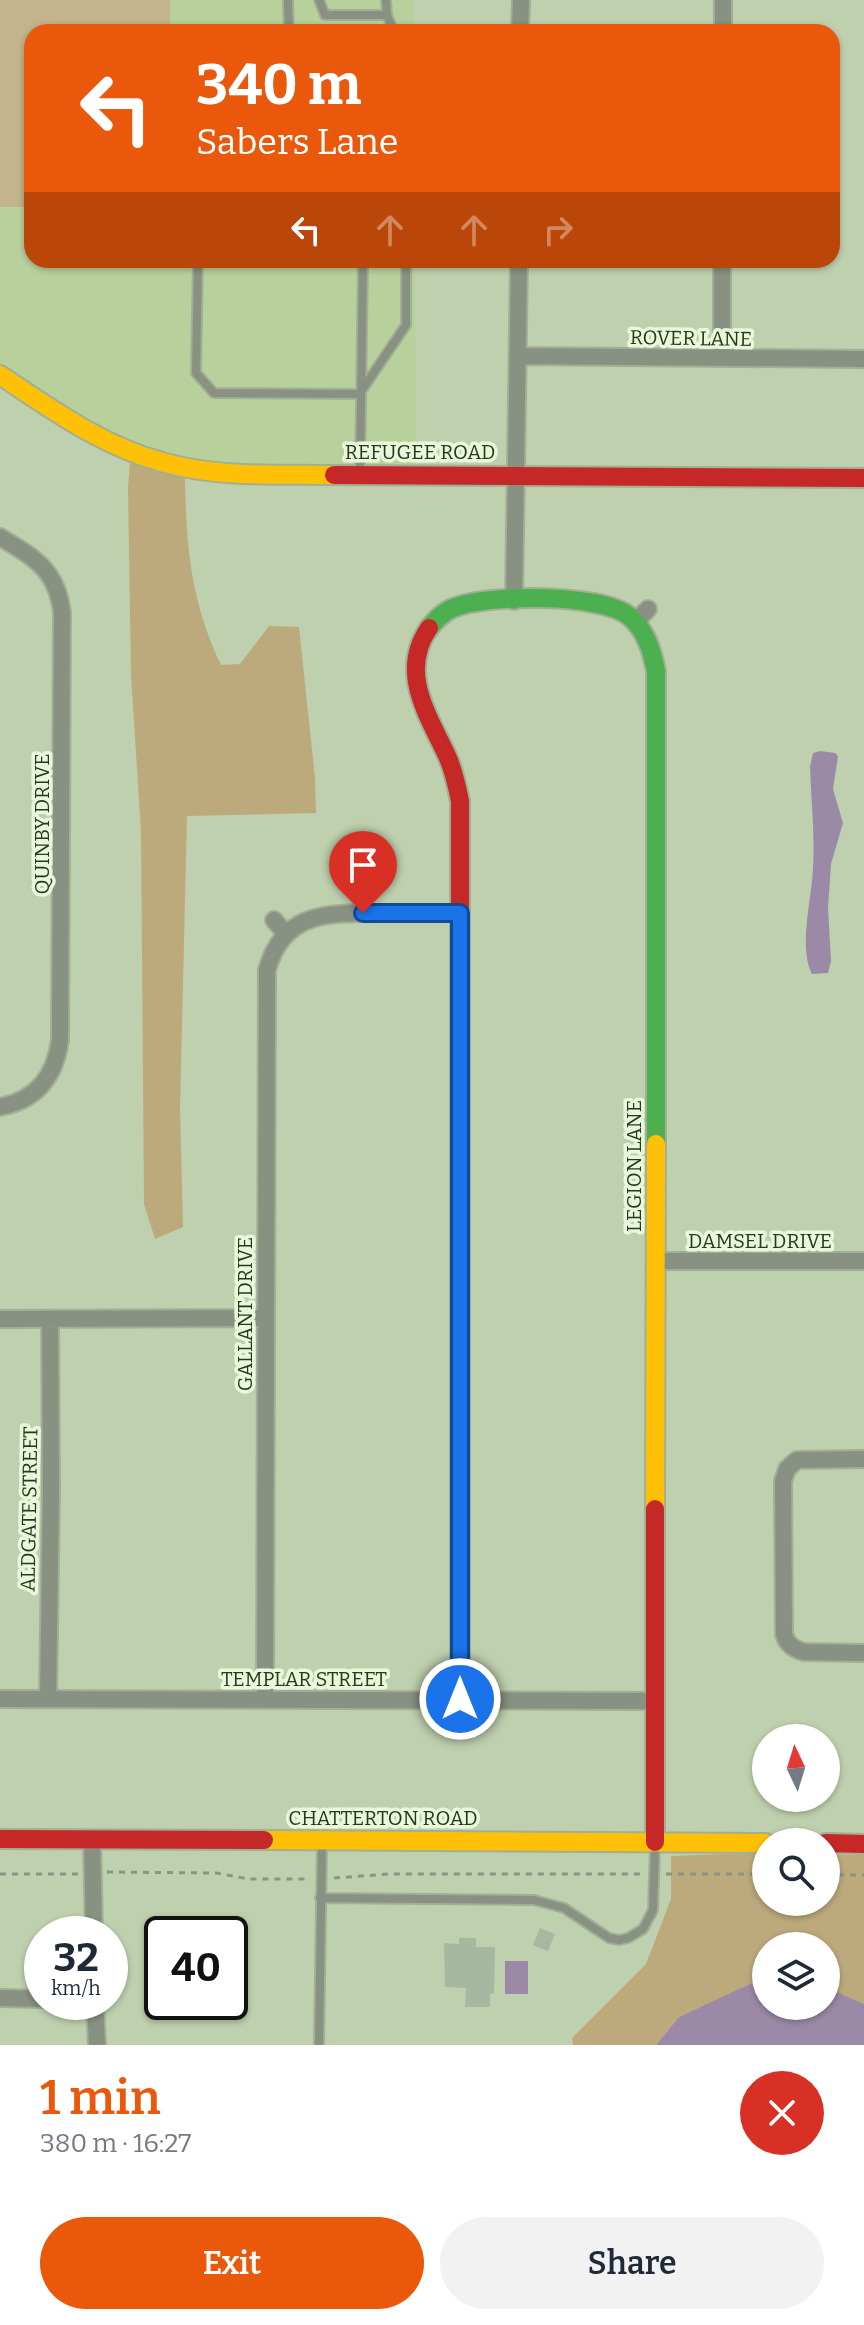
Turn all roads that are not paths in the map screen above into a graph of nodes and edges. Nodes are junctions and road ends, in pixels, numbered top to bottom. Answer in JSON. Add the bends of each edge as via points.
{"nodes":[{"id":1,"x":288,"y":0,"type":"edge"},
{"id":2,"x":319,"y":0,"type":"edge"},
{"id":3,"x":386,"y":0,"type":"edge"},
{"id":4,"x":521,"y":0,"type":"edge"},
{"id":5,"x":723,"y":0,"type":"edge"},
{"id":6,"x":387,"y":15,"type":"junction"},
{"id":7,"x":289,"y":24,"type":"edge"},
{"id":8,"x":391,"y":24,"type":"edge"},
{"id":9,"x":520,"y":24,"type":"edge"},
{"id":10,"x":723,"y":24,"type":"edge"},
{"id":11,"x":198,"y":268,"type":"edge"},
{"id":12,"x":363,"y":268,"type":"edge"},
{"id":13,"x":406,"y":268,"type":"edge"},
{"id":14,"x":519,"y":268,"type":"edge"},
{"id":15,"x":722,"y":268,"type":"edge"},
{"id":16,"x":518,"y":356,"type":"junction"},
{"id":17,"x":722,"y":358,"type":"junction"},
{"id":18,"x":864,"y":359,"type":"edge"},
{"id":19,"x":0,"y":375,"type":"edge"},
{"id":20,"x":360,"y":394,"type":"junction"},
{"id":21,"x":515,"y":474,"type":"junction"},
{"id":22,"x":360,"y":475,"type":"junction"},
{"id":23,"x":864,"y":478,"type":"edge"},
{"id":24,"x":0,"y":537,"type":"edge"},
{"id":25,"x":514,"y":601,"type":"junction"},
{"id":26,"x":460,"y":913,"type":"junction"},
{"id":27,"x":274,"y":920,"type":"dead end"},
{"id":28,"x":286,"y":934,"type":"junction"},
{"id":29,"x":0,"y":1107,"type":"edge"},
{"id":30,"x":656,"y":1261,"type":"junction"},
{"id":31,"x":864,"y":1261,"type":"edge"},
{"id":32,"x":265,"y":1318,"type":"junction"},
{"id":33,"x":0,"y":1319,"type":"edge"},
{"id":34,"x":50,"y":1319,"type":"junction"},
{"id":35,"x":864,"y":1459,"type":"edge"},
{"id":36,"x":864,"y":1653,"type":"edge"},
{"id":37,"x":0,"y":1699,"type":"edge"},
{"id":38,"x":48,"y":1699,"type":"junction"},
{"id":39,"x":265,"y":1699,"type":"junction"},
{"id":40,"x":460,"y":1699,"type":"junction"},
{"id":41,"x":656,"y":1701,"type":"junction"},
{"id":42,"x":0,"y":1839,"type":"edge"},
{"id":43,"x":92,"y":1840,"type":"junction"},
{"id":44,"x":322,"y":1840,"type":"junction"},
{"id":45,"x":655,"y":1842,"type":"junction"},
{"id":46,"x":752,"y":1843,"type":"edge"},
{"id":47,"x":840,"y":1843,"type":"edge"},
{"id":48,"x":864,"y":1844,"type":"edge"},
{"id":49,"x":320,"y":1898,"type":"junction"},
{"id":50,"x":94,"y":1916,"type":"edge"},
{"id":51,"x":0,"y":1998,"type":"edge"},
{"id":52,"x":24,"y":1999,"type":"edge"},
{"id":53,"x":96,"y":2020,"type":"edge"},
{"id":54,"x":97,"y":2045,"type":"edge"},
{"id":55,"x":319,"y":2045,"type":"edge"}],
"edges":[{"from":1,"to":7,"type":"lane"},
{"from":2,"to":6,"type":"lane","via":[[325,15]]},
{"from":3,"to":6,"type":"lane"},
{"from":4,"to":9,"type":"street"},
{"from":5,"to":10,"type":"street"},
{"from":6,"to":8,"type":"lane"},
{"from":11,"to":20,"type":"lane","via":[[196,373],[214,393]]},
{"from":12,"to":20,"type":"lane"},
{"from":13,"to":20,"type":"lane","via":[[406,325]]},
{"from":14,"to":16,"type":"street"},
{"from":15,"to":17,"type":"street"},
{"from":16,"to":17,"type":"street","name":"ROVER LANE"},
{"from":16,"to":21,"type":"street"},
{"from":17,"to":18,"type":"street","name":"ROVER LANE"},
{"from":19,"to":22,"type":"street","name":"REFUGEE ROAD","via":[[99,437],[164,464],[250,474]]},
{"from":20,"to":22,"type":"lane"},
{"from":21,"to":22,"type":"street","name":"REFUGEE ROAD"},
{"from":21,"to":23,"type":"street","name":"REFUGEE ROAD"},
{"from":21,"to":25,"type":"street"},
{"from":24,"to":29,"type":"street","name":"QUINBY DRIVE","via":[[45,568],[57,588],[62,613],[60,1040],[43,1084],[25,1100]]},
{"from":25,"to":26,"type":"street","name":"LEGION LANE","via":[[485,600],[452,609],[426,632],[415,665],[421,699],[454,773],[460,801]]},
{"from":25,"to":30,"type":"street","name":"LEGION LANE","via":[[595,603],[642,615],[656,671]]},
{"from":26,"to":28,"type":"street","via":[[335,913],[309,919]]},
{"from":26,"to":40,"type":"street","name":"LEGION LANE"},
{"from":27,"to":28,"type":"street"},
{"from":28,"to":32,"type":"street","name":"GALLANT DRIVE","via":[[271,956],[266,983]]},
{"from":30,"to":31,"type":"street","name":"DAMSEL DRIVE"},
{"from":30,"to":41,"type":"street","name":"LEGION LANE"},
{"from":32,"to":34,"type":"street"},
{"from":32,"to":39,"type":"street","name":"GALLANT DRIVE"},
{"from":33,"to":34,"type":"street"},
{"from":34,"to":38,"type":"street","name":"ALDGATE STREET"},
{"from":35,"to":36,"type":"street","via":[[802,1459],[792,1462],[783,1481],[785,1638],[804,1652]]},
{"from":37,"to":38,"type":"street","name":"TEMPLAR STREET"},
{"from":38,"to":39,"type":"street","name":"TEMPLAR STREET"},
{"from":39,"to":40,"type":"street","name":"TEMPLAR STREET"},
{"from":40,"to":41,"type":"street","name":"TEMPLAR STREET"},
{"from":41,"to":45,"type":"street","name":"LEGION LANE"},
{"from":42,"to":43,"type":"street","name":"CHATTERTON ROAD"},
{"from":43,"to":44,"type":"street","name":"CHATTERTON ROAD"},
{"from":43,"to":50,"type":"street"},
{"from":44,"to":45,"type":"street","name":"CHATTERTON ROAD"},
{"from":44,"to":49,"type":"lane"},
{"from":45,"to":46,"type":"street","name":"CHATTERTON ROAD"},
{"from":45,"to":49,"type":"lane","via":[[653,1910],[637,1933],[619,1940],[564,1908],[534,1900]]},
{"from":47,"to":48,"type":"street"},
{"from":49,"to":55,"type":"lane"},
{"from":51,"to":52,"type":"street"},
{"from":53,"to":54,"type":"street"}]}
